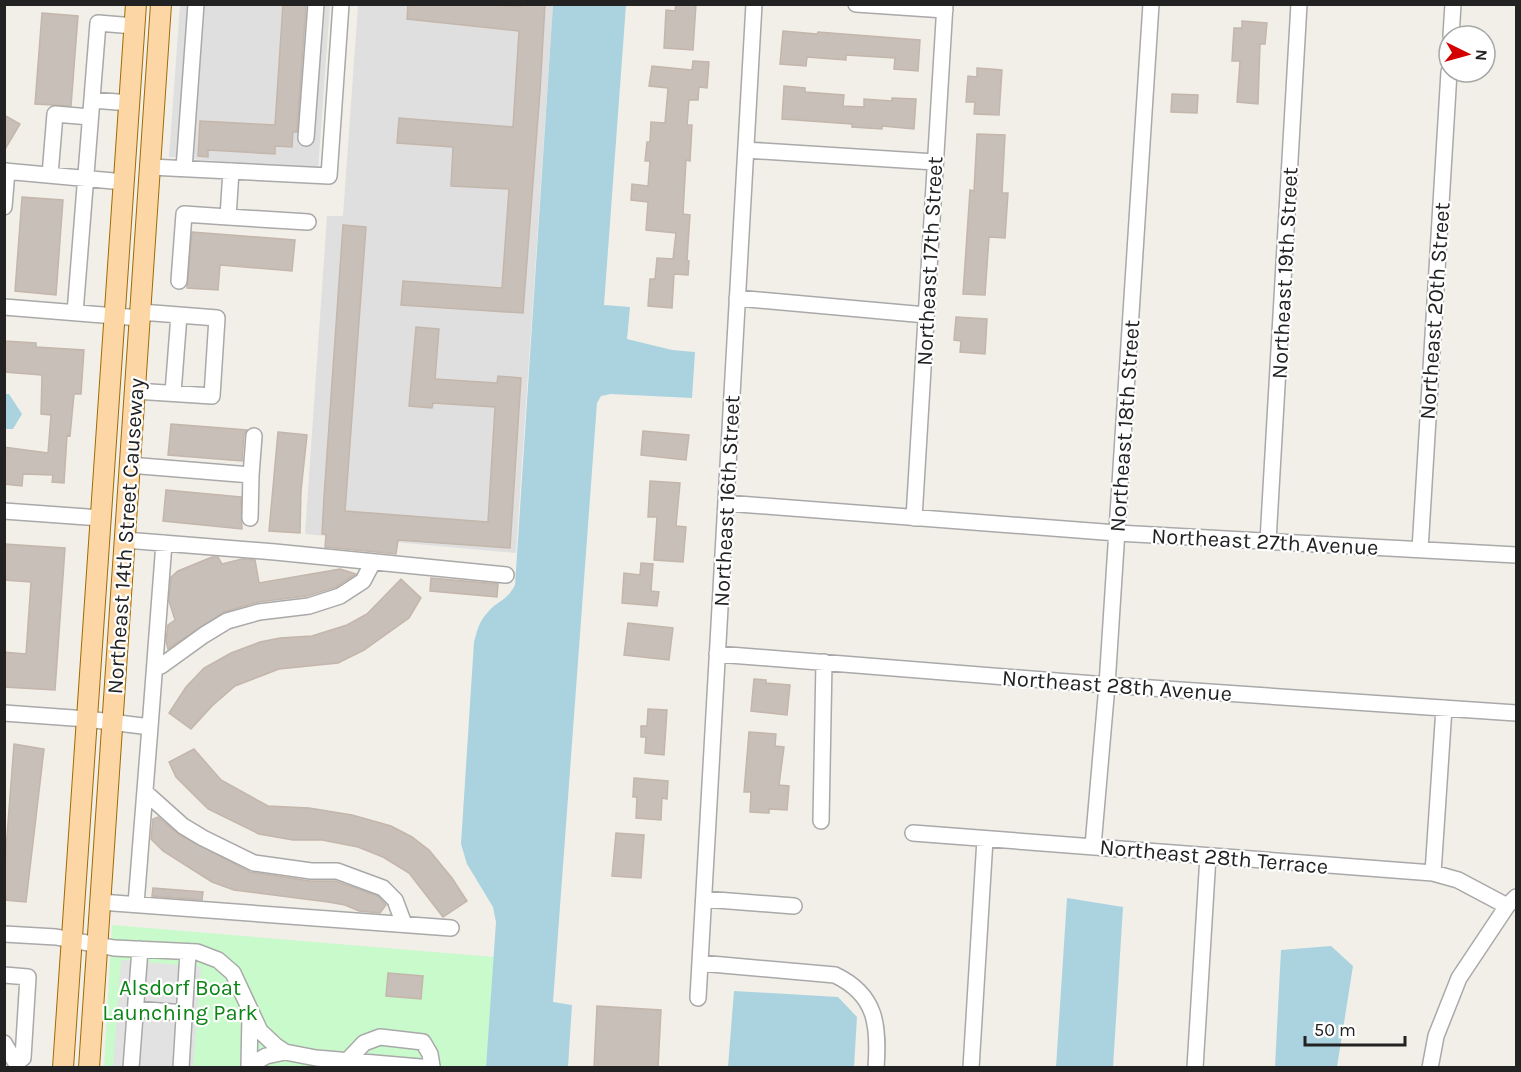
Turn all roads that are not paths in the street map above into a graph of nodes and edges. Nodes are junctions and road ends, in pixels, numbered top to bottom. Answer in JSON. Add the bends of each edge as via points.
{"nodes":[{"id":1,"x":136,"y":4,"type":"edge"},
{"id":2,"x":161,"y":4,"type":"edge"},
{"id":3,"x":196,"y":4,"type":"edge"},
{"id":4,"x":316,"y":4,"type":"edge"},
{"id":5,"x":341,"y":4,"type":"edge"},
{"id":6,"x":754,"y":4,"type":"edge"},
{"id":7,"x":856,"y":4,"type":"edge"},
{"id":8,"x":1151,"y":4,"type":"edge"},
{"id":9,"x":1299,"y":4,"type":"edge"},
{"id":10,"x":1453,"y":4,"type":"edge"},
{"id":11,"x":945,"y":7,"type":"edge"},
{"id":12,"x":1452,"y":24,"type":"edge"},
{"id":13,"x":135,"y":26,"type":"junction"},
{"id":14,"x":1448,"y":84,"type":"edge"},
{"id":15,"x":92,"y":100,"type":"junction"},
{"id":16,"x":129,"y":110,"type":"junction"},
{"id":17,"x":90,"y":117,"type":"junction"},
{"id":18,"x":306,"y":138,"type":"dead end"},
{"id":19,"x":746,"y":150,"type":"junction"},
{"id":20,"x":935,"y":162,"type":"junction"},
{"id":21,"x":150,"y":167,"type":"junction"},
{"id":22,"x":184,"y":169,"type":"junction"},
{"id":23,"x":6,"y":171,"type":"edge"},
{"id":24,"x":231,"y":171,"type":"junction"},
{"id":25,"x":50,"y":175,"type":"junction"},
{"id":26,"x":86,"y":178,"type":"junction"},
{"id":27,"x":124,"y":182,"type":"junction"},
{"id":28,"x":4,"y":207,"type":"edge"},
{"id":29,"x":228,"y":217,"type":"junction"},
{"id":30,"x":308,"y":222,"type":"dead end"},
{"id":31,"x":179,"y":281,"type":"dead end"},
{"id":32,"x":737,"y":298,"type":"junction"},
{"id":33,"x":4,"y":307,"type":"edge"},
{"id":34,"x":75,"y":313,"type":"junction"},
{"id":35,"x":140,"y":315,"type":"junction"},
{"id":36,"x":179,"y":315,"type":"junction"},
{"id":37,"x":926,"y":315,"type":"junction"},
{"id":38,"x":115,"y":316,"type":"junction"},
{"id":39,"x":135,"y":391,"type":"junction"},
{"id":40,"x":173,"y":393,"type":"junction"},
{"id":41,"x":254,"y":436,"type":"dead end"},
{"id":42,"x":129,"y":465,"type":"junction"},
{"id":43,"x":251,"y":475,"type":"junction"},
{"id":44,"x":128,"y":490,"type":"junction"},
{"id":45,"x":726,"y":503,"type":"junction"},
{"id":46,"x":4,"y":511,"type":"edge"},
{"id":47,"x":101,"y":518,"type":"junction"},
{"id":48,"x":250,"y":518,"type":"dead end"},
{"id":49,"x":914,"y":518,"type":"junction"},
{"id":50,"x":1118,"y":533,"type":"junction"},
{"id":51,"x":125,"y":540,"type":"junction"},
{"id":52,"x":1268,"y":541,"type":"junction"},
{"id":53,"x":164,"y":543,"type":"junction"},
{"id":54,"x":1419,"y":550,"type":"junction"},
{"id":55,"x":1516,"y":555,"type":"edge"},
{"id":56,"x":373,"y":562,"type":"junction"},
{"id":57,"x":506,"y":575,"type":"dead end"},
{"id":58,"x":717,"y":654,"type":"junction"},
{"id":59,"x":824,"y":662,"type":"junction"},
{"id":60,"x":155,"y":668,"type":"junction"},
{"id":61,"x":1107,"y":685,"type":"junction"},
{"id":62,"x":1444,"y":708,"type":"junction"},
{"id":63,"x":4,"y":713,"type":"edge"},
{"id":64,"x":1516,"y":713,"type":"edge"},
{"id":65,"x":87,"y":719,"type":"junction"},
{"id":66,"x":112,"y":723,"type":"junction"},
{"id":67,"x":150,"y":727,"type":"junction"},
{"id":68,"x":145,"y":792,"type":"junction"},
{"id":69,"x":821,"y":821,"type":"dead end"},
{"id":70,"x":913,"y":833,"type":"dead end"},
{"id":71,"x":985,"y":838,"type":"junction"},
{"id":72,"x":1093,"y":846,"type":"junction"},
{"id":73,"x":1208,"y":856,"type":"junction"},
{"id":74,"x":1433,"y":873,"type":"junction"},
{"id":75,"x":704,"y":899,"type":"junction"},
{"id":76,"x":100,"y":902,"type":"junction"},
{"id":77,"x":1512,"y":902,"type":"edge"},
{"id":78,"x":136,"y":904,"type":"junction"},
{"id":79,"x":794,"y":906,"type":"dead end"},
{"id":80,"x":404,"y":924,"type":"junction"},
{"id":81,"x":451,"y":928,"type":"dead end"},
{"id":82,"x":4,"y":934,"type":"edge"},
{"id":83,"x":72,"y":940,"type":"junction"},
{"id":84,"x":97,"y":945,"type":"junction"},
{"id":85,"x":140,"y":949,"type":"junction"},
{"id":86,"x":188,"y":952,"type":"junction"},
{"id":87,"x":700,"y":963,"type":"junction"},
{"id":88,"x":4,"y":975,"type":"edge"},
{"id":89,"x":698,"y":998,"type":"dead end"},
{"id":90,"x":136,"y":1009,"type":"junction"},
{"id":91,"x":250,"y":1012,"type":"junction"},
{"id":92,"x":184,"y":1013,"type":"junction"},
{"id":93,"x":4,"y":1043,"type":"edge"},
{"id":94,"x":285,"y":1052,"type":"junction"},
{"id":95,"x":347,"y":1061,"type":"junction"},
{"id":96,"x":17,"y":1065,"type":"edge"},
{"id":97,"x":249,"y":1067,"type":"edge"},
{"id":98,"x":432,"y":1067,"type":"edge"},
{"id":99,"x":63,"y":1068,"type":"edge"},
{"id":100,"x":89,"y":1068,"type":"edge"},
{"id":101,"x":131,"y":1068,"type":"edge"},
{"id":102,"x":181,"y":1068,"type":"edge"},
{"id":103,"x":876,"y":1068,"type":"edge"},
{"id":104,"x":971,"y":1068,"type":"edge"},
{"id":105,"x":1195,"y":1068,"type":"edge"},
{"id":106,"x":1430,"y":1068,"type":"edge"}],
"edges":[{"from":1,"to":13,"type":"main road","name":"Northeast 14th Street Causeway"},
{"from":2,"to":21,"type":"main road","name":"Northeast 14th Street Causeway"},
{"from":3,"to":22,"type":"street"},
{"from":4,"to":18,"type":"street"},
{"from":5,"to":24,"type":"street","via":[[329,176]]},
{"from":6,"to":19,"type":"street","name":"Northeast 16th Street"},
{"from":7,"to":11,"type":"street"},
{"from":8,"to":50,"type":"street","name":"Northeast 18th Street"},
{"from":9,"to":52,"type":"street","name":"Northeast 19th Street"},
{"from":10,"to":12,"type":"street"},
{"from":11,"to":20,"type":"street","name":"Northeast 17th Street"},
{"from":13,"to":15,"type":"street","via":[[98,22]]},
{"from":13,"to":16,"type":"main road","name":"Northeast 14th Street Causeway"},
{"from":14,"to":54,"type":"street","name":"Northeast 20th Street"},
{"from":15,"to":16,"type":"street"},
{"from":15,"to":17,"type":"street"},
{"from":16,"to":21,"type":"main road","via":[[137,153]]},
{"from":16,"to":27,"type":"main road","name":"Northeast 14th Street Causeway"},
{"from":17,"to":25,"type":"street","via":[[54,114]]},
{"from":17,"to":26,"type":"street"},
{"from":19,"to":20,"type":"street"},
{"from":19,"to":32,"type":"street","name":"Northeast 16th Street"},
{"from":20,"to":37,"type":"street","name":"Northeast 17th Street"},
{"from":21,"to":22,"type":"street"},
{"from":21,"to":35,"type":"main road","name":"Northeast 14th Street Causeway"},
{"from":22,"to":24,"type":"street"},
{"from":23,"to":25,"type":"street"},
{"from":23,"to":28,"type":"street"},
{"from":24,"to":29,"type":"street"},
{"from":25,"to":26,"type":"street"},
{"from":26,"to":27,"type":"street"},
{"from":26,"to":34,"type":"street"},
{"from":27,"to":38,"type":"main road","name":"Northeast 14th Street Causeway"},
{"from":29,"to":30,"type":"street"},
{"from":29,"to":31,"type":"street","via":[[184,214]]},
{"from":32,"to":37,"type":"street"},
{"from":32,"to":45,"type":"street","name":"Northeast 16th Street"},
{"from":33,"to":34,"type":"street"},
{"from":34,"to":38,"type":"street"},
{"from":35,"to":36,"type":"street"},
{"from":35,"to":38,"type":"street"},
{"from":35,"to":39,"type":"main road","name":"Northeast 14th Street Causeway"},
{"from":36,"to":40,"type":"street"},
{"from":36,"to":40,"type":"street","via":[[217,318],[212,396]]},
{"from":37,"to":49,"type":"street","name":"Northeast 17th Street"},
{"from":38,"to":47,"type":"main road","name":"Northeast 14th Street Causeway"},
{"from":39,"to":40,"type":"street"},
{"from":39,"to":42,"type":"main road","name":"Northeast 14th Street Causeway"},
{"from":41,"to":43,"type":"street"},
{"from":42,"to":43,"type":"street"},
{"from":42,"to":44,"type":"main road","name":"Northeast 14th Street Causeway"},
{"from":43,"to":48,"type":"street"},
{"from":44,"to":47,"type":"main road","via":[[112,511]]},
{"from":44,"to":51,"type":"main road","name":"Northeast 14th Street Causeway"},
{"from":45,"to":49,"type":"street","name":"Northeast 27th Avenue"},
{"from":45,"to":58,"type":"street","name":"Northeast 16th Street"},
{"from":46,"to":47,"type":"street"},
{"from":47,"to":65,"type":"main road","name":"Northeast 14th Street Causeway"},
{"from":49,"to":50,"type":"street","name":"Northeast 27th Avenue"},
{"from":50,"to":52,"type":"street","name":"Northeast 27th Avenue"},
{"from":50,"to":61,"type":"street","name":"Northeast 18th Street"},
{"from":51,"to":53,"type":"street"},
{"from":51,"to":66,"type":"main road","name":"Northeast 14th Street Causeway"},
{"from":52,"to":54,"type":"street","name":"Northeast 27th Avenue"},
{"from":53,"to":56,"type":"street"},
{"from":53,"to":60,"type":"street"},
{"from":54,"to":55,"type":"street","name":"Northeast 27th Avenue"},
{"from":56,"to":57,"type":"street"},
{"from":56,"to":60,"type":"street","via":[[363,581],[340,596],[309,606],[259,612],[227,621]]},
{"from":58,"to":59,"type":"street","name":"Northeast 28th Avenue"},
{"from":58,"to":75,"type":"street","name":"Northeast 16th Street"},
{"from":59,"to":61,"type":"street","name":"Northeast 28th Avenue"},
{"from":59,"to":69,"type":"street"},
{"from":60,"to":67,"type":"street"},
{"from":61,"to":62,"type":"street","name":"Northeast 28th Avenue"},
{"from":61,"to":72,"type":"street","name":"Northeast 18th Street"},
{"from":62,"to":64,"type":"street","name":"Northeast 28th Avenue"},
{"from":62,"to":74,"type":"street"},
{"from":63,"to":65,"type":"street"},
{"from":65,"to":66,"type":"street"},
{"from":65,"to":83,"type":"main road","name":"Northeast 14th Street Causeway"},
{"from":66,"to":67,"type":"street"},
{"from":66,"to":76,"type":"main road","name":"Northeast 14th Street Causeway"},
{"from":67,"to":68,"type":"street"},
{"from":68,"to":78,"type":"street"},
{"from":68,"to":80,"type":"street","via":[[193,832],[254,863],[337,871],[383,888],[395,900]]},
{"from":70,"to":71,"type":"street","name":"Northeast 28th Terrace"},
{"from":71,"to":72,"type":"street","name":"Northeast 28th Terrace"},
{"from":71,"to":104,"type":"street"},
{"from":72,"to":73,"type":"street","name":"Northeast 28th Terrace"},
{"from":73,"to":74,"type":"street","name":"Northeast 28th Terrace"},
{"from":73,"to":105,"type":"street"},
{"from":74,"to":77,"type":"street","name":"Northeast 28th Terrace"},
{"from":75,"to":79,"type":"street"},
{"from":75,"to":87,"type":"street","name":"Northeast 16th Street"},
{"from":76,"to":78,"type":"street"},
{"from":76,"to":84,"type":"main road","name":"Northeast 14th Street Causeway"},
{"from":77,"to":106,"type":"street","via":[[1459,978],[1436,1036]]},
{"from":78,"to":80,"type":"street"},
{"from":80,"to":81,"type":"street"},
{"from":82,"to":83,"type":"street"},
{"from":83,"to":84,"type":"street"},
{"from":83,"to":99,"type":"main road","name":"Northeast 14th Street Causeway"},
{"from":84,"to":85,"type":"street"},
{"from":84,"to":100,"type":"main road","name":"Northeast 14th Street Causeway"},
{"from":85,"to":86,"type":"street"},
{"from":85,"to":90,"type":"street"},
{"from":86,"to":91,"type":"street","via":[[218,960],[233,973]]},
{"from":86,"to":92,"type":"street"},
{"from":87,"to":89,"type":"street","name":"Northeast 16th Street"},
{"from":87,"to":103,"type":"street","via":[[835,975],[847,981],[873,1011],[877,1026]]},
{"from":88,"to":96,"type":"street","via":[[28,977],[23,1058]]},
{"from":90,"to":92,"type":"street"},
{"from":90,"to":101,"type":"street"},
{"from":91,"to":94,"type":"street","via":[[260,1031]]},
{"from":91,"to":97,"type":"street"},
{"from":92,"to":102,"type":"street"},
{"from":93,"to":96,"type":"street"},
{"from":94,"to":95,"type":"street"},
{"from":94,"to":97,"type":"street","via":[[266,1056]]},
{"from":95,"to":98,"type":"street"},
{"from":95,"to":98,"type":"street","via":[[364,1043],[380,1037],[423,1042]]}]}
